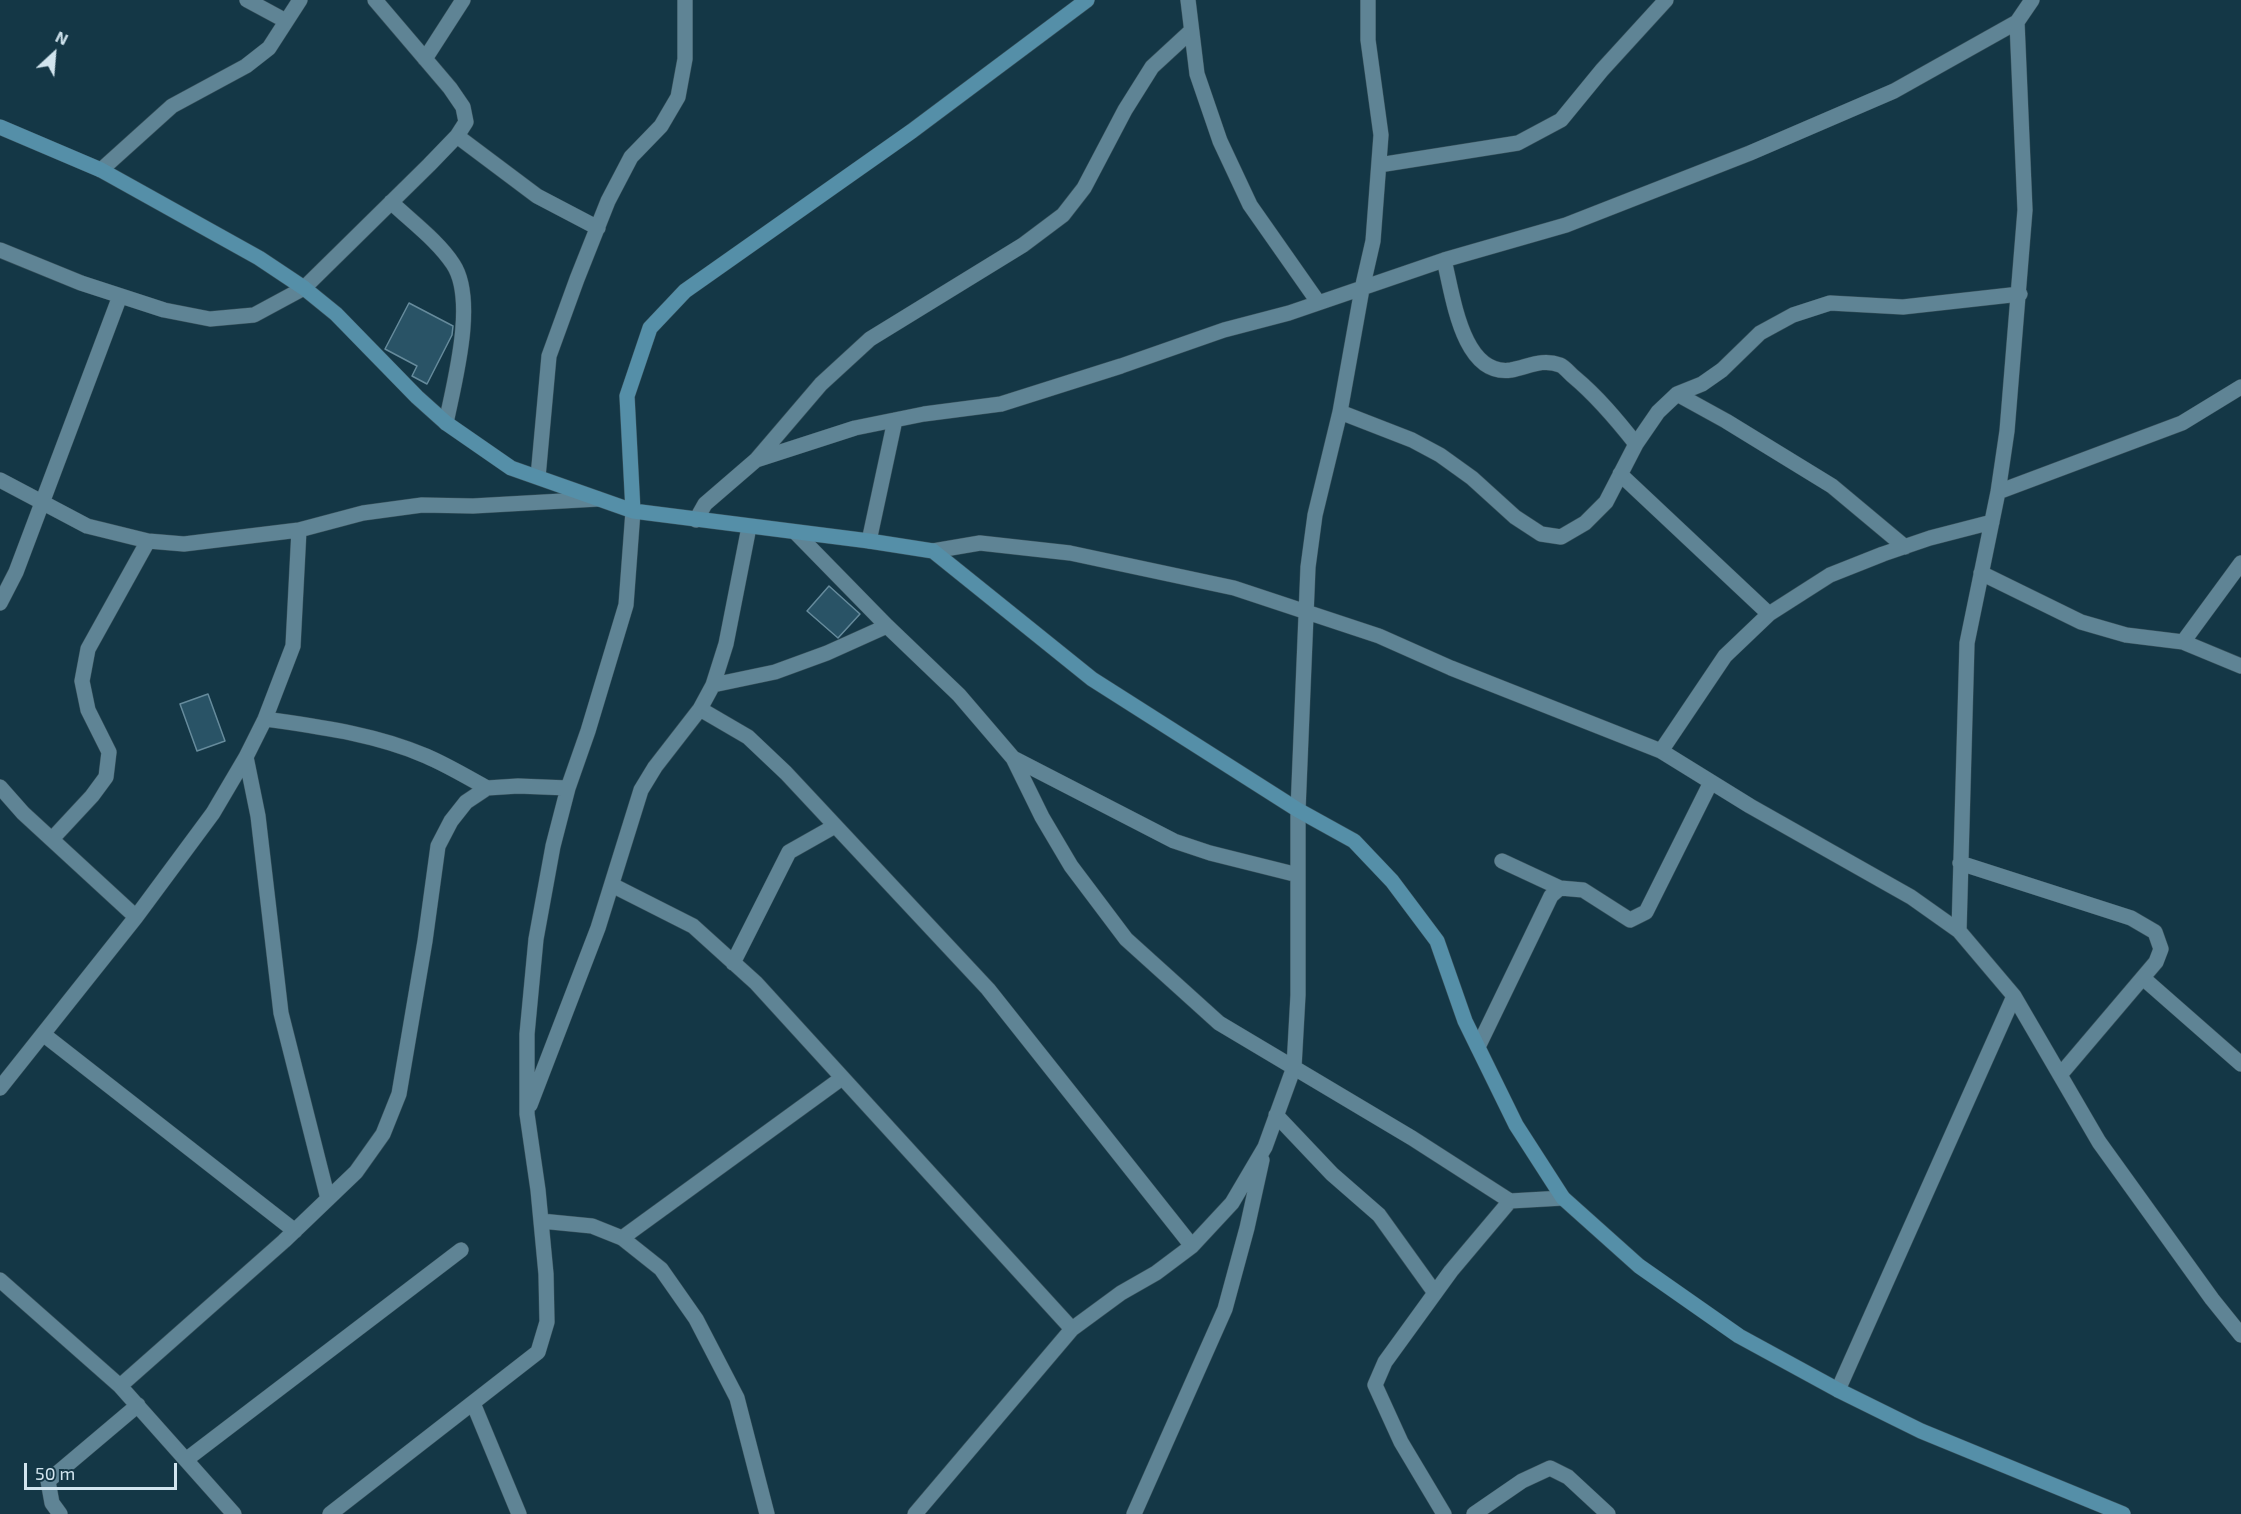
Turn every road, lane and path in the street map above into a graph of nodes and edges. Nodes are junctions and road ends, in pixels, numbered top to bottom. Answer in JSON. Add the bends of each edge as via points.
{"nodes":[{"id":1,"x":247,"y":0,"type":"edge"},
{"id":2,"x":300,"y":0,"type":"edge"},
{"id":3,"x":375,"y":0,"type":"edge"},
{"id":4,"x":463,"y":0,"type":"edge"},
{"id":5,"x":685,"y":0,"type":"edge"},
{"id":6,"x":1087,"y":0,"type":"edge"},
{"id":7,"x":1188,"y":0,"type":"edge"},
{"id":8,"x":1368,"y":0,"type":"edge"},
{"id":9,"x":1666,"y":0,"type":"edge"},
{"id":10,"x":2032,"y":0,"type":"edge"},
{"id":11,"x":286,"y":21,"type":"junction"},
{"id":12,"x":2017,"y":22,"type":"junction"},
{"id":13,"x":1191,"y":31,"type":"junction"},
{"id":14,"x":425,"y":59,"type":"junction"},
{"id":15,"x":0,"y":127,"type":"edge"},
{"id":16,"x":457,"y":136,"type":"junction"},
{"id":17,"x":1379,"y":165,"type":"junction"},
{"id":18,"x":101,"y":171,"type":"junction"},
{"id":19,"x":391,"y":202,"type":"junction"},
{"id":20,"x":598,"y":228,"type":"junction"},
{"id":21,"x":0,"y":250,"type":"edge"},
{"id":22,"x":1444,"y":260,"type":"junction"},
{"id":23,"x":304,"y":288,"type":"junction"},
{"id":24,"x":1362,"y":289,"type":"junction"},
{"id":25,"x":2020,"y":294,"type":"junction"},
{"id":26,"x":120,"y":296,"type":"junction"},
{"id":27,"x":1318,"y":302,"type":"junction"},
{"id":28,"x":2241,"y":387,"type":"edge"},
{"id":29,"x":1677,"y":394,"type":"junction"},
{"id":30,"x":1340,"y":412,"type":"junction"},
{"id":31,"x":895,"y":420,"type":"junction"},
{"id":32,"x":446,"y":423,"type":"junction"},
{"id":33,"x":1636,"y":444,"type":"junction"},
{"id":34,"x":756,"y":460,"type":"junction"},
{"id":35,"x":1620,"y":474,"type":"junction"},
{"id":36,"x":538,"y":477,"type":"junction"},
{"id":37,"x":0,"y":480,"type":"edge"},
{"id":38,"x":1998,"y":492,"type":"junction"},
{"id":39,"x":598,"y":499,"type":"junction"},
{"id":40,"x":41,"y":502,"type":"junction"},
{"id":41,"x":633,"y":511,"type":"junction"},
{"id":42,"x":696,"y":520,"type":"junction"},
{"id":43,"x":1992,"y":522,"type":"junction"},
{"id":44,"x":749,"y":526,"type":"junction"},
{"id":45,"x":299,"y":530,"type":"junction"},
{"id":46,"x":796,"y":532,"type":"junction"},
{"id":47,"x":148,"y":541,"type":"junction"},
{"id":48,"x":870,"y":541,"type":"junction"},
{"id":49,"x":1905,"y":547,"type":"junction"},
{"id":50,"x":933,"y":551,"type":"junction"},
{"id":51,"x":2241,"y":563,"type":"edge"},
{"id":52,"x":1981,"y":573,"type":"junction"},
{"id":53,"x":0,"y":603,"type":"edge"},
{"id":54,"x":1307,"y":611,"type":"junction"},
{"id":55,"x":1769,"y":614,"type":"junction"},
{"id":56,"x":887,"y":626,"type":"junction"},
{"id":57,"x":2182,"y":642,"type":"junction"},
{"id":58,"x":2241,"y":666,"type":"edge"},
{"id":59,"x":713,"y":685,"type":"junction"},
{"id":60,"x":700,"y":709,"type":"junction"},
{"id":61,"x":265,"y":719,"type":"junction"},
{"id":62,"x":1661,"y":751,"type":"junction"},
{"id":63,"x":246,"y":757,"type":"junction"},
{"id":64,"x":1013,"y":758,"type":"junction"},
{"id":65,"x":1711,"y":782,"type":"junction"},
{"id":66,"x":0,"y":787,"type":"edge"},
{"id":67,"x":488,"y":788,"type":"junction"},
{"id":68,"x":568,"y":788,"type":"junction"},
{"id":69,"x":1298,"y":810,"type":"junction"},
{"id":70,"x":835,"y":826,"type":"junction"},
{"id":71,"x":52,"y":839,"type":"junction"},
{"id":72,"x":1502,"y":861,"type":"dead end"},
{"id":73,"x":1960,"y":864,"type":"junction"},
{"id":74,"x":1298,"y":875,"type":"junction"},
{"id":75,"x":612,"y":885,"type":"junction"},
{"id":76,"x":1560,"y":888,"type":"junction"},
{"id":77,"x":136,"y":917,"type":"junction"},
{"id":78,"x":1959,"y":931,"type":"junction"},
{"id":79,"x":733,"y":963,"type":"junction"},
{"id":80,"x":2143,"y":978,"type":"junction"},
{"id":81,"x":2014,"y":996,"type":"junction"},
{"id":82,"x":43,"y":1034,"type":"junction"},
{"id":83,"x":1478,"y":1047,"type":"junction"},
{"id":84,"x":2241,"y":1064,"type":"edge"},
{"id":85,"x":1294,"y":1067,"type":"junction"},
{"id":86,"x":2060,"y":1076,"type":"junction"},
{"id":87,"x":842,"y":1078,"type":"junction"},
{"id":88,"x":0,"y":1088,"type":"edge"},
{"id":89,"x":527,"y":1114,"type":"junction"},
{"id":90,"x":1276,"y":1115,"type":"junction"},
{"id":91,"x":1265,"y":1147,"type":"junction"},
{"id":92,"x":1563,"y":1198,"type":"junction"},
{"id":93,"x":328,"y":1199,"type":"junction"},
{"id":94,"x":1510,"y":1201,"type":"junction"},
{"id":95,"x":541,"y":1221,"type":"junction"},
{"id":96,"x":295,"y":1231,"type":"junction"},
{"id":97,"x":622,"y":1238,"type":"junction"},
{"id":98,"x":1192,"y":1246,"type":"junction"},
{"id":99,"x":461,"y":1250,"type":"dead end"},
{"id":100,"x":0,"y":1280,"type":"edge"},
{"id":101,"x":1435,"y":1293,"type":"junction"},
{"id":102,"x":1072,"y":1329,"type":"junction"},
{"id":103,"x":2241,"y":1335,"type":"edge"},
{"id":104,"x":120,"y":1386,"type":"junction"},
{"id":105,"x":1838,"y":1390,"type":"junction"},
{"id":106,"x":473,"y":1404,"type":"junction"},
{"id":107,"x":138,"y":1406,"type":"junction"},
{"id":108,"x":187,"y":1459,"type":"junction"},
{"id":109,"x":60,"y":1514,"type":"edge"},
{"id":110,"x":234,"y":1514,"type":"edge"},
{"id":111,"x":330,"y":1514,"type":"edge"},
{"id":112,"x":519,"y":1514,"type":"edge"},
{"id":113,"x":766,"y":1514,"type":"edge"},
{"id":114,"x":915,"y":1514,"type":"edge"},
{"id":115,"x":1134,"y":1514,"type":"edge"},
{"id":116,"x":1444,"y":1514,"type":"edge"},
{"id":117,"x":1474,"y":1514,"type":"edge"},
{"id":118,"x":1608,"y":1514,"type":"edge"},
{"id":119,"x":2123,"y":1514,"type":"edge"}],
"edges":[{"from":1,"to":11,"type":"street"},
{"from":2,"to":11,"type":"street"},
{"from":3,"to":14,"type":"street"},
{"from":4,"to":14,"type":"street"},
{"from":5,"to":20,"type":"street","via":[[685,59],[678,97],[661,126],[631,157]]},
{"from":6,"to":41,"type":"street","via":[[912,131],[685,291],[650,328],[627,396]]},
{"from":7,"to":13,"type":"street"},
{"from":8,"to":17,"type":"street","via":[[1368,40],[1382,135]]},
{"from":9,"to":17,"type":"street","via":[[1561,120],[1518,143]]},
{"from":10,"to":12,"type":"street"},
{"from":11,"to":18,"type":"street","via":[[269,48],[246,66],[172,106]]},
{"from":12,"to":22,"type":"street","via":[[1894,91],[1750,153],[1566,225]]},
{"from":12,"to":25,"type":"street","via":[[2025,210]]},
{"from":13,"to":27,"type":"street","via":[[1197,74],[1225,152],[1250,205]]},
{"from":13,"to":34,"type":"street","via":[[1152,67],[1084,188],[1063,215],[1023,245],[870,339],[821,384]]},
{"from":14,"to":16,"type":"street","via":[[463,107],[466,122]]},
{"from":15,"to":18,"type":"street"},
{"from":16,"to":19,"type":"street"},
{"from":16,"to":20,"type":"street","via":[[537,196]]},
{"from":17,"to":24,"type":"street","via":[[1373,242]]},
{"from":18,"to":23,"type":"street","via":[[259,258]]},
{"from":19,"to":23,"type":"street"},
{"from":19,"to":32,"type":"street","via":[[454,266],[463,293],[464,326]]},
{"from":20,"to":36,"type":"street","via":[[549,356]]},
{"from":21,"to":26,"type":"street"},
{"from":22,"to":24,"type":"street"},
{"from":22,"to":33,"type":"street","via":[[1458,315],[1472,351],[1484,365],[1496,370],[1512,370],[1535,362],[1561,366],[1600,399]]},
{"from":23,"to":26,"type":"street","via":[[254,315],[210,319]]},
{"from":23,"to":32,"type":"street","via":[[336,314]]},
{"from":24,"to":27,"type":"street"},
{"from":24,"to":30,"type":"street"},
{"from":25,"to":29,"type":"street","via":[[1903,307],[1830,303],[1793,315],[1760,333],[1722,370]]},
{"from":25,"to":38,"type":"street"},
{"from":26,"to":40,"type":"street"},
{"from":27,"to":31,"type":"street","via":[[1001,404]]},
{"from":28,"to":38,"type":"street","via":[[2182,423]]},
{"from":29,"to":33,"type":"street","via":[[1658,412]]},
{"from":29,"to":49,"type":"street","via":[[1832,486]]},
{"from":30,"to":35,"type":"street","via":[[1412,440],[1440,456],[1541,534],[1561,537],[1585,523],[1606,502]]},
{"from":30,"to":54,"type":"street","via":[[1315,515]]},
{"from":31,"to":34,"type":"street","via":[[855,428]]},
{"from":31,"to":48,"type":"street"},
{"from":32,"to":36,"type":"street","via":[[511,468]]},
{"from":33,"to":35,"type":"street"},
{"from":34,"to":42,"type":"street","via":[[705,504]]},
{"from":35,"to":55,"type":"street"},
{"from":36,"to":39,"type":"street"},
{"from":37,"to":40,"type":"street"},
{"from":38,"to":43,"type":"street"},
{"from":39,"to":41,"type":"street"},
{"from":39,"to":45,"type":"street","via":[[422,505],[363,513]]},
{"from":40,"to":47,"type":"street","via":[[87,526]]},
{"from":40,"to":53,"type":"street","via":[[16,572]]},
{"from":41,"to":42,"type":"street"},
{"from":41,"to":68,"type":"street","via":[[626,605]]},
{"from":42,"to":44,"type":"street"},
{"from":43,"to":49,"type":"street"},
{"from":43,"to":52,"type":"street"},
{"from":44,"to":46,"type":"street"},
{"from":44,"to":59,"type":"street","via":[[726,644]]},
{"from":45,"to":47,"type":"street","via":[[184,544]]},
{"from":45,"to":61,"type":"street","via":[[293,646]]},
{"from":46,"to":48,"type":"street"},
{"from":46,"to":56,"type":"street"},
{"from":47,"to":71,"type":"street","via":[[88,649],[82,681],[88,710],[109,752],[106,777]]},
{"from":48,"to":50,"type":"street"},
{"from":49,"to":55,"type":"street","via":[[1830,575]]},
{"from":50,"to":54,"type":"street","via":[[980,543],[1070,553],[1234,588]]},
{"from":50,"to":69,"type":"street","via":[[1092,679]]},
{"from":51,"to":57,"type":"street"},
{"from":52,"to":57,"type":"street","via":[[2081,622],[2126,635]]},
{"from":52,"to":73,"type":"street","via":[[1967,643]]},
{"from":54,"to":62,"type":"street","via":[[1379,636]]},
{"from":54,"to":69,"type":"street"},
{"from":55,"to":62,"type":"street","via":[[1725,656]]},
{"from":56,"to":59,"type":"street","via":[[775,672]]},
{"from":56,"to":64,"type":"street","via":[[959,695]]},
{"from":57,"to":58,"type":"street"},
{"from":59,"to":60,"type":"street"},
{"from":60,"to":70,"type":"street","via":[[748,737]]},
{"from":60,"to":75,"type":"street","via":[[641,790]]},
{"from":61,"to":63,"type":"street"},
{"from":61,"to":67,"type":"street","via":[[384,741],[427,756]]},
{"from":62,"to":65,"type":"street"},
{"from":63,"to":77,"type":"street","via":[[213,813]]},
{"from":63,"to":93,"type":"street","via":[[259,827],[281,1013]]},
{"from":64,"to":74,"type":"street","via":[[1174,841]]},
{"from":64,"to":85,"type":"street","via":[[1071,866],[1126,939],[1219,1023]]},
{"from":65,"to":76,"type":"street","via":[[1646,912],[1630,920],[1583,890]]},
{"from":65,"to":78,"type":"street","via":[[1911,897]]},
{"from":66,"to":71,"type":"street"},
{"from":67,"to":68,"type":"street"},
{"from":67,"to":93,"type":"street","via":[[466,802],[438,846],[399,1094],[383,1134],[356,1172]]},
{"from":68,"to":89,"type":"street","via":[[536,939],[527,1034]]},
{"from":69,"to":74,"type":"street"},
{"from":69,"to":83,"type":"street","via":[[1354,841],[1392,881],[1437,941]]},
{"from":70,"to":79,"type":"street","via":[[789,852]]},
{"from":70,"to":98,"type":"street","via":[[988,989]]},
{"from":71,"to":77,"type":"street"},
{"from":72,"to":76,"type":"street"},
{"from":73,"to":78,"type":"street"},
{"from":73,"to":80,"type":"street","via":[[2144,924],[2156,932],[2161,949]]},
{"from":74,"to":85,"type":"street"},
{"from":75,"to":79,"type":"street","via":[[693,926]]},
{"from":75,"to":89,"type":"street"},
{"from":76,"to":83,"type":"street","via":[[1551,896]]},
{"from":77,"to":82,"type":"street"},
{"from":78,"to":81,"type":"street"},
{"from":79,"to":87,"type":"street"},
{"from":80,"to":84,"type":"street"},
{"from":80,"to":86,"type":"street"},
{"from":81,"to":86,"type":"street"},
{"from":81,"to":105,"type":"street"},
{"from":82,"to":88,"type":"street"},
{"from":82,"to":96,"type":"street"},
{"from":83,"to":92,"type":"street","via":[[1516,1125]]},
{"from":85,"to":90,"type":"street"},
{"from":85,"to":94,"type":"street"},
{"from":86,"to":103,"type":"street","via":[[2099,1142]]},
{"from":87,"to":97,"type":"street"},
{"from":87,"to":102,"type":"street"},
{"from":89,"to":95,"type":"street"},
{"from":90,"to":91,"type":"street"},
{"from":90,"to":101,"type":"street","via":[[1332,1174],[1379,1215]]},
{"from":91,"to":98,"type":"street","via":[[1232,1203]]},
{"from":91,"to":115,"type":"street","via":[[1225,1309]]},
{"from":92,"to":94,"type":"street"},
{"from":92,"to":105,"type":"street","via":[[1639,1266],[1739,1336]]},
{"from":93,"to":96,"type":"street"},
{"from":94,"to":101,"type":"street"},
{"from":95,"to":97,"type":"street","via":[[592,1226]]},
{"from":95,"to":106,"type":"street","via":[[547,1322],[538,1352]]},
{"from":96,"to":104,"type":"street"},
{"from":97,"to":113,"type":"street","via":[[661,1269],[696,1319],[736,1398]]},
{"from":98,"to":102,"type":"street"},
{"from":99,"to":108,"type":"street"},
{"from":100,"to":104,"type":"street"},
{"from":101,"to":116,"type":"street","via":[[1385,1362],[1375,1385],[1401,1442]]},
{"from":102,"to":114,"type":"street"},
{"from":104,"to":107,"type":"street"},
{"from":105,"to":119,"type":"street","via":[[1921,1431]]},
{"from":106,"to":111,"type":"street"},
{"from":106,"to":112,"type":"street"},
{"from":107,"to":108,"type":"street"},
{"from":107,"to":109,"type":"street","via":[[48,1481],[52,1503]]},
{"from":108,"to":110,"type":"street"},
{"from":117,"to":118,"type":"street","via":[[1522,1481],[1550,1468],[1568,1477]]}]}
